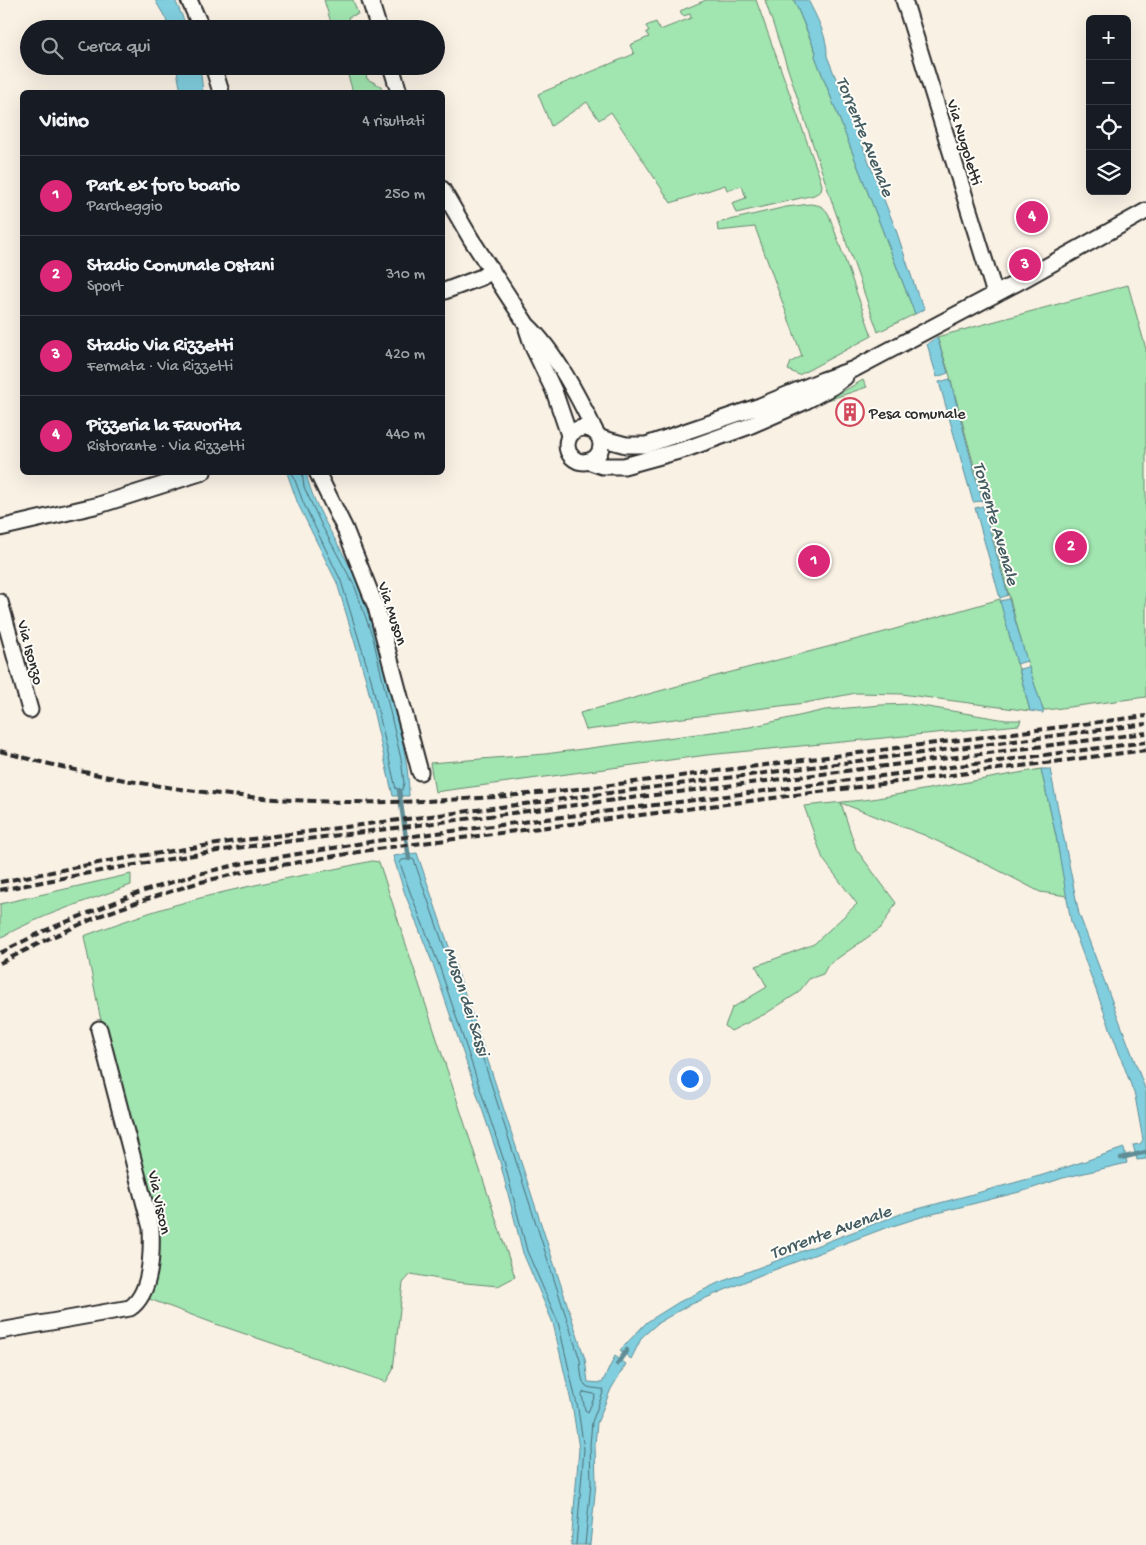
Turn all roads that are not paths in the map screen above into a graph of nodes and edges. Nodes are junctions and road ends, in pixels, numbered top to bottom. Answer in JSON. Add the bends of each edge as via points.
{"nodes":[{"id":1,"x":189,"y":0,"type":"edge"},
{"id":2,"x":370,"y":0,"type":"edge"},
{"id":3,"x":904,"y":0,"type":"edge"},
{"id":4,"x":198,"y":20,"type":"edge"},
{"id":5,"x":376,"y":20,"type":"edge"},
{"id":6,"x":216,"y":75,"type":"edge"},
{"id":7,"x":394,"y":75,"type":"edge"},
{"id":8,"x":220,"y":90,"type":"edge"},
{"id":9,"x":398,"y":90,"type":"edge"},
{"id":10,"x":445,"y":194,"type":"edge"},
{"id":11,"x":1146,"y":211,"type":"edge"},
{"id":12,"x":492,"y":270,"type":"junction"},
{"id":13,"x":445,"y":291,"type":"edge"},
{"id":14,"x":995,"y":294,"type":"junction"},
{"id":15,"x":526,"y":325,"type":"junction"},
{"id":16,"x":854,"y":369,"type":"junction"},
{"id":17,"x":713,"y":422,"type":"junction"},
{"id":18,"x":569,"y":435,"type":"junction"},
{"id":19,"x":598,"y":435,"type":"junction"},
{"id":20,"x":629,"y":445,"type":"junction"},
{"id":21,"x":686,"y":448,"type":"junction"},
{"id":22,"x":588,"y":461,"type":"junction"},
{"id":23,"x":193,"y":475,"type":"edge"},
{"id":24,"x":318,"y":475,"type":"edge"},
{"id":25,"x":0,"y":528,"type":"edge"},
{"id":26,"x":0,"y":602,"type":"edge"},
{"id":27,"x":30,"y":710,"type":"dead end"},
{"id":28,"x":420,"y":772,"type":"dead end"},
{"id":29,"x":99,"y":1029,"type":"dead end"},
{"id":30,"x":0,"y":1331,"type":"edge"}],
"edges":[{"from":1,"to":4,"type":"street"},
{"from":2,"to":5,"type":"street"},
{"from":3,"to":14,"type":"street","name":"Via Nugoletti"},
{"from":6,"to":8,"type":"street"},
{"from":7,"to":9,"type":"street"},
{"from":10,"to":12,"type":"street"},
{"from":11,"to":14,"type":"street"},
{"from":12,"to":13,"type":"street"},
{"from":12,"to":15,"type":"street"},
{"from":14,"to":16,"type":"street"},
{"from":15,"to":18,"type":"street"},
{"from":15,"to":19,"type":"street","via":[[544,344]]},
{"from":16,"to":17,"type":"street"},
{"from":16,"to":21,"type":"street","via":[[832,387],[804,402],[740,430]]},
{"from":17,"to":20,"type":"street","via":[[646,445]]},
{"from":17,"to":21,"type":"street","via":[[706,432],[688,440]]},
{"from":18,"to":19,"type":"street","via":[[584,427]]},
{"from":18,"to":22,"type":"street","via":[[566,447],[571,457],[581,462]]},
{"from":19,"to":20,"type":"street"},
{"from":19,"to":22,"type":"street","via":[[601,447],[596,457]]},
{"from":20,"to":21,"type":"street","via":[[641,452],[679,443]]},
{"from":21,"to":22,"type":"street","via":[[624,466],[602,466]]},
{"from":23,"to":25,"type":"street","via":[[98,505]]},
{"from":24,"to":28,"type":"street","name":"Via Muson","via":[[345,529],[376,607]]},
{"from":26,"to":27,"type":"street","name":"Via Isonzo"},
{"from":29,"to":30,"type":"street","name":"Via Viscon","via":[[151,1228],[152,1256],[144,1288],[138,1303],[130,1308]]}]}
